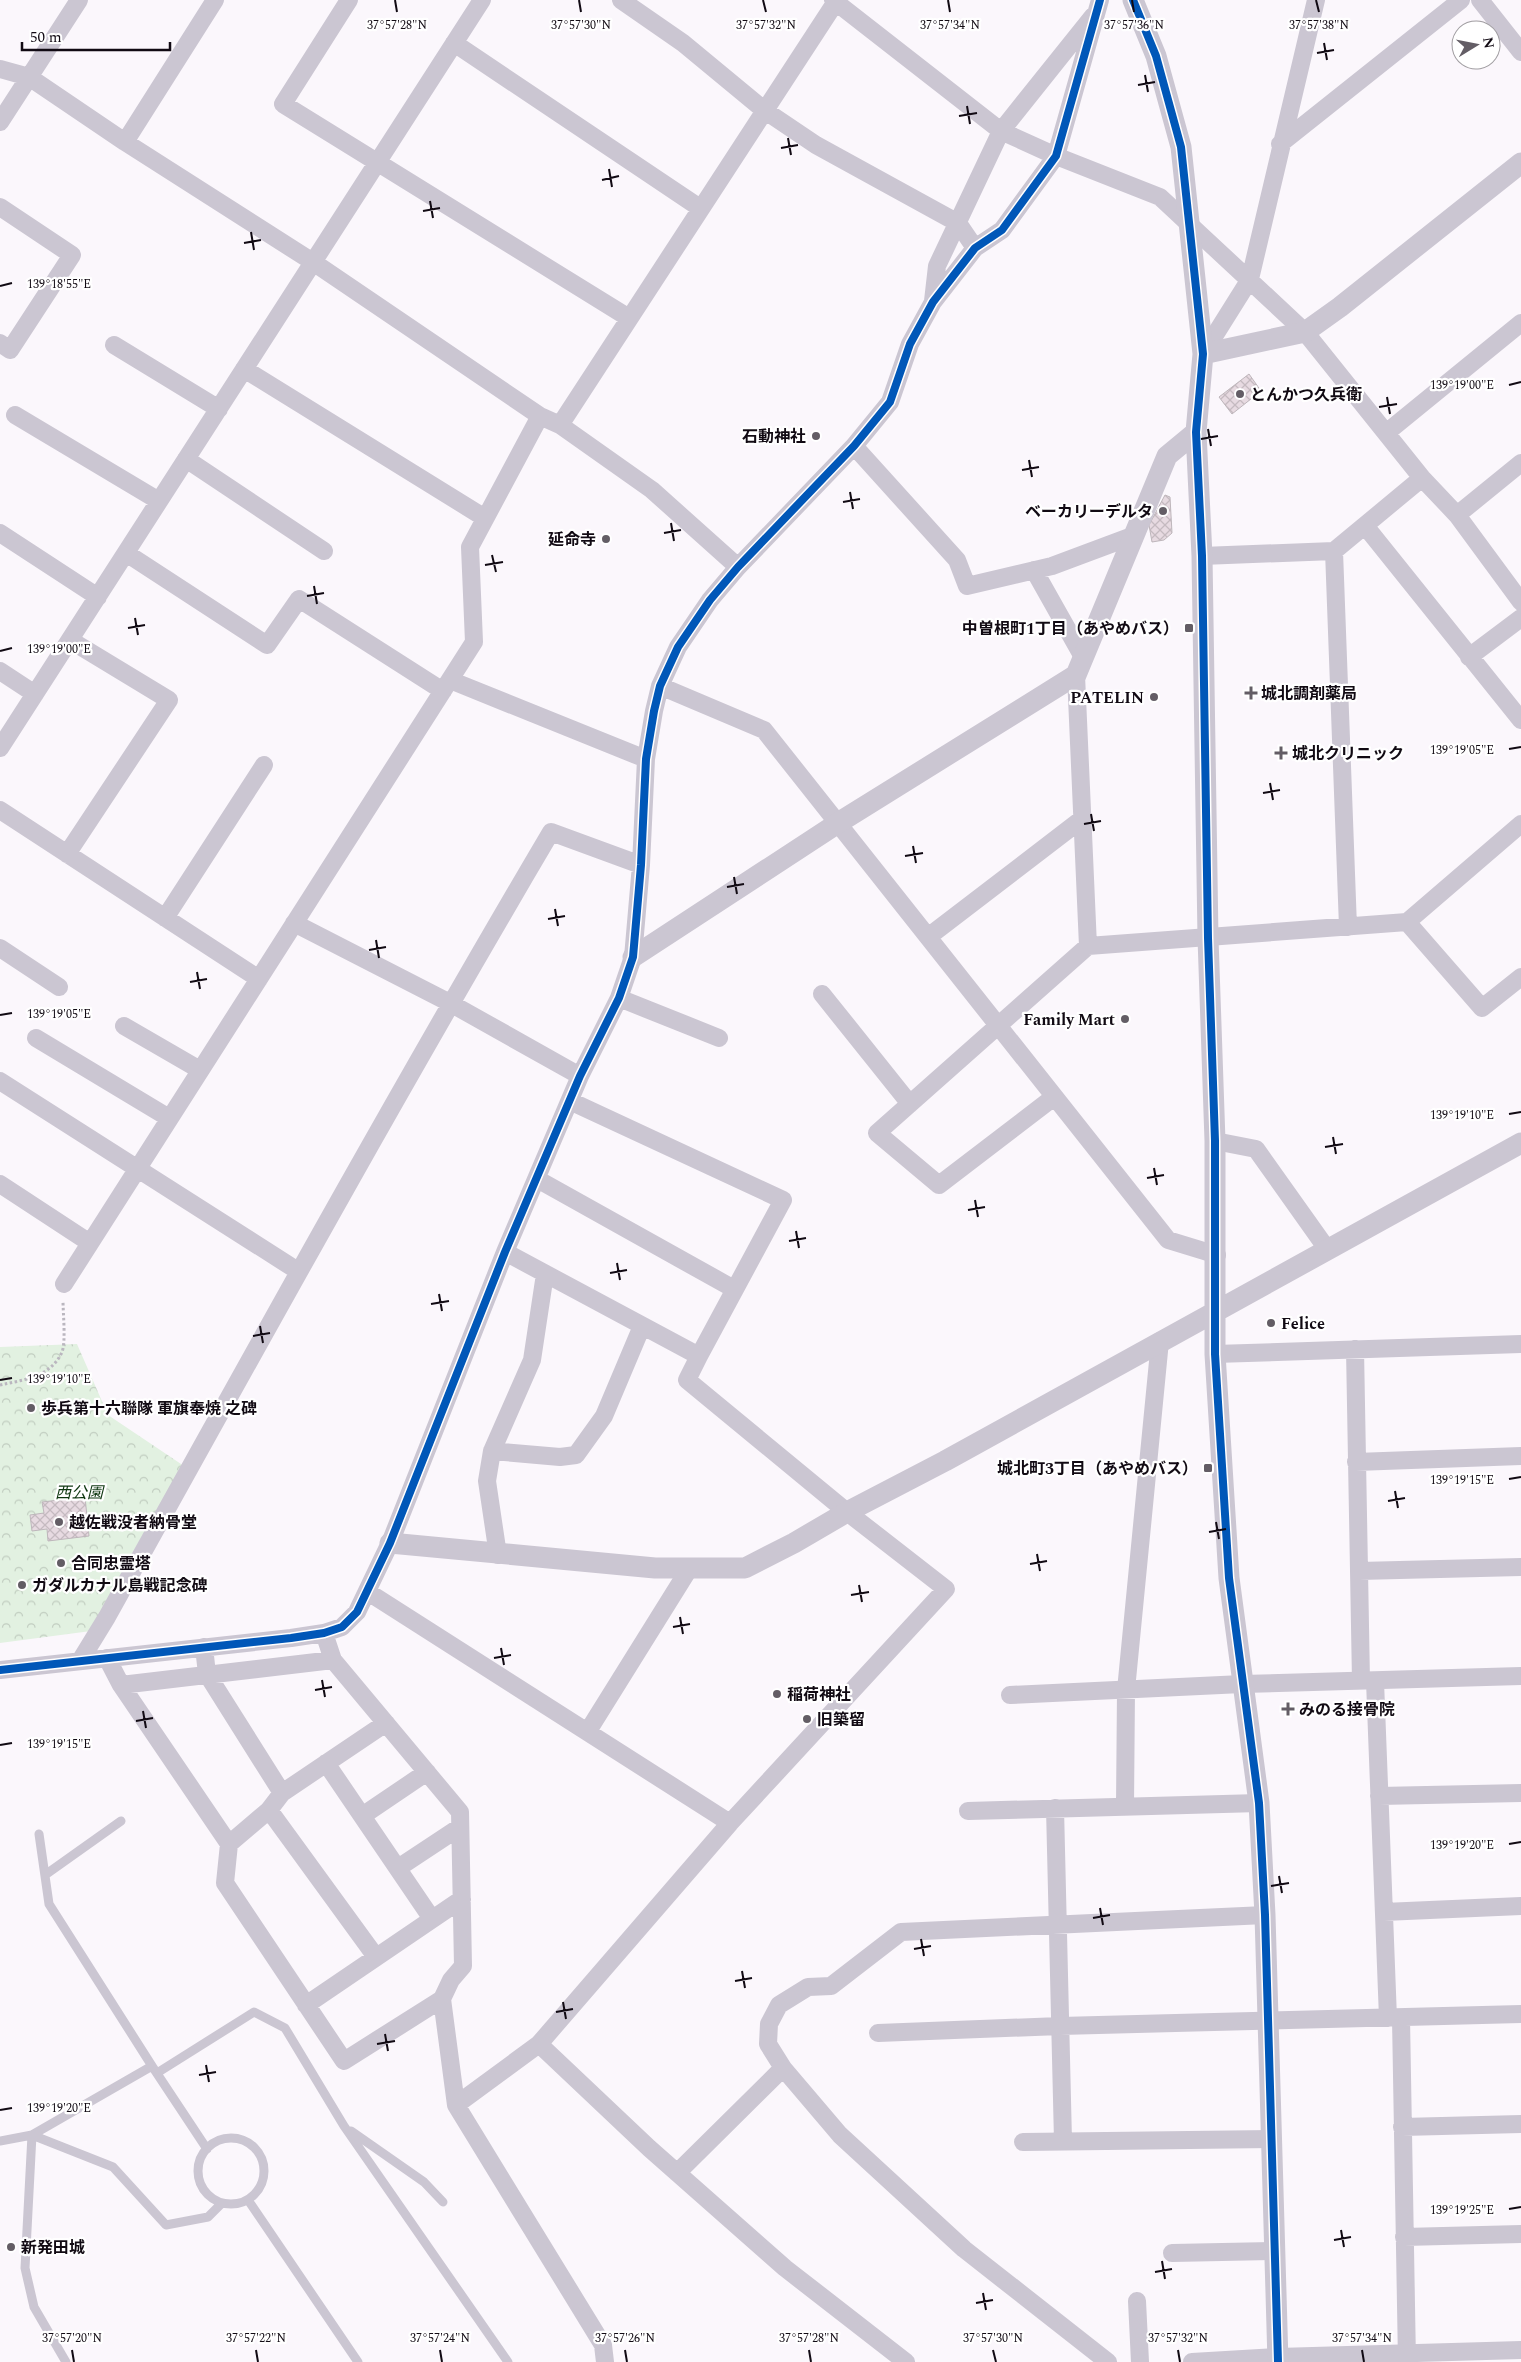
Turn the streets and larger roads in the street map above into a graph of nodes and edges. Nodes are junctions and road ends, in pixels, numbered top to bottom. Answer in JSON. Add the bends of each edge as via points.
{"nodes":[{"id":1,"x":78,"y":0,"type":"edge"},
{"id":2,"x":215,"y":0,"type":"edge"},
{"id":3,"x":349,"y":0,"type":"edge"},
{"id":4,"x":482,"y":0,"type":"edge"},
{"id":5,"x":621,"y":0,"type":"edge"},
{"id":6,"x":1133,"y":0,"type":"edge"},
{"id":7,"x":1316,"y":0,"type":"edge"},
{"id":8,"x":1461,"y":0,"type":"edge"},
{"id":9,"x":1480,"y":0,"type":"edge"},
{"id":10,"x":835,"y":1,"type":"edge"},
{"id":11,"x":1099,"y":5,"type":"edge"},
{"id":12,"x":454,"y":43,"type":"junction"},
{"id":13,"x":1521,"y":52,"type":"edge"},
{"id":14,"x":0,"y":69,"type":"edge"},
{"id":15,"x":29,"y":77,"type":"junction"},
{"id":16,"x":764,"y":110,"type":"junction"},
{"id":17,"x":0,"y":122,"type":"edge"},
{"id":18,"x":1001,"y":131,"type":"junction"},
{"id":19,"x":126,"y":142,"type":"junction"},
{"id":20,"x":1280,"y":144,"type":"junction"},
{"id":21,"x":1056,"y":156,"type":"junction"},
{"id":22,"x":377,"y":162,"type":"junction"},
{"id":23,"x":1521,"y":163,"type":"edge"},
{"id":24,"x":0,"y":207,"type":"edge"},
{"id":25,"x":700,"y":208,"type":"junction"},
{"id":26,"x":958,"y":223,"type":"junction"},
{"id":27,"x":1189,"y":224,"type":"junction"},
{"id":28,"x":976,"y":248,"type":"junction"},
{"id":29,"x":313,"y":262,"type":"junction"},
{"id":30,"x":1250,"y":279,"type":"junction"},
{"id":31,"x":933,"y":302,"type":"junction"},
{"id":32,"x":629,"y":318,"type":"junction"},
{"id":33,"x":1521,"y":323,"type":"edge"},
{"id":34,"x":1305,"y":332,"type":"junction"},
{"id":35,"x":0,"y":343,"type":"edge"},
{"id":36,"x":114,"y":345,"type":"dead end"},
{"id":37,"x":1202,"y":354,"type":"junction"},
{"id":38,"x":244,"y":369,"type":"junction"},
{"id":39,"x":219,"y":409,"type":"junction"},
{"id":40,"x":15,"y":415,"type":"dead end"},
{"id":41,"x":540,"y":416,"type":"junction"},
{"id":42,"x":560,"y":425,"type":"junction"},
{"id":43,"x":1196,"y":432,"type":"junction"},
{"id":44,"x":1386,"y":433,"type":"junction"},
{"id":45,"x":854,"y":446,"type":"junction"},
{"id":46,"x":186,"y":459,"type":"junction"},
{"id":47,"x":1521,"y":463,"type":"edge"},
{"id":48,"x":1422,"y":478,"type":"junction"},
{"id":49,"x":159,"y":502,"type":"junction"},
{"id":50,"x":1456,"y":515,"type":"junction"},
{"id":51,"x":486,"y":518,"type":"junction"},
{"id":52,"x":1366,"y":526,"type":"junction"},
{"id":53,"x":0,"y":533,"type":"edge"},
{"id":54,"x":1134,"y":535,"type":"junction"},
{"id":55,"x":1334,"y":551,"type":"junction"},
{"id":56,"x":324,"y":552,"type":"dead end"},
{"id":57,"x":126,"y":553,"type":"junction"},
{"id":58,"x":1202,"y":556,"type":"junction"},
{"id":59,"x":738,"y":567,"type":"junction"},
{"id":60,"x":1034,"y":570,"type":"junction"},
{"id":61,"x":98,"y":597,"type":"junction"},
{"id":62,"x":1521,"y":602,"type":"edge"},
{"id":63,"x":1521,"y":618,"type":"edge"},
{"id":64,"x":70,"y":640,"type":"junction"},
{"id":65,"x":1469,"y":657,"type":"junction"},
{"id":66,"x":1080,"y":666,"type":"junction"},
{"id":67,"x":0,"y":670,"type":"edge"},
{"id":68,"x":446,"y":686,"type":"junction"},
{"id":69,"x":660,"y":686,"type":"junction"},
{"id":70,"x":35,"y":694,"type":"junction"},
{"id":71,"x":1521,"y":720,"type":"edge"},
{"id":72,"x":0,"y":748,"type":"edge"},
{"id":73,"x":646,"y":759,"type":"junction"},
{"id":74,"x":264,"y":765,"type":"dead end"},
{"id":75,"x":0,"y":810,"type":"edge"},
{"id":76,"x":1082,"y":819,"type":"junction"},
{"id":77,"x":838,"y":823,"type":"junction"},
{"id":78,"x":1521,"y":824,"type":"edge"},
{"id":79,"x":67,"y":854,"type":"junction"},
{"id":80,"x":641,"y":866,"type":"junction"},
{"id":81,"x":165,"y":918,"type":"junction"},
{"id":82,"x":1408,"y":922,"type":"junction"},
{"id":83,"x":294,"y":923,"type":"junction"},
{"id":84,"x":1348,"y":927,"type":"junction"},
{"id":85,"x":928,"y":937,"type":"junction"},
{"id":86,"x":1208,"y":938,"type":"junction"},
{"id":87,"x":1088,"y":946,"type":"junction"},
{"id":88,"x":0,"y":948,"type":"edge"},
{"id":89,"x":633,"y":957,"type":"junction"},
{"id":90,"x":1521,"y":977,"type":"edge"},
{"id":91,"x":259,"y":979,"type":"junction"},
{"id":92,"x":59,"y":987,"type":"dead end"},
{"id":93,"x":822,"y":994,"type":"dead end"},
{"id":94,"x":619,"y":998,"type":"junction"},
{"id":95,"x":450,"y":1003,"type":"junction"},
{"id":96,"x":124,"y":1026,"type":"dead end"},
{"id":97,"x":999,"y":1027,"type":"junction"},
{"id":98,"x":36,"y":1038,"type":"dead end"},
{"id":99,"x":719,"y":1038,"type":"dead end"},
{"id":100,"x":200,"y":1070,"type":"junction"},
{"id":101,"x":580,"y":1076,"type":"junction"},
{"id":102,"x":0,"y":1081,"type":"edge"},
{"id":103,"x":1054,"y":1097,"type":"junction"},
{"id":104,"x":570,"y":1101,"type":"junction"},
{"id":105,"x":910,"y":1104,"type":"junction"},
{"id":106,"x":170,"y":1118,"type":"junction"},
{"id":107,"x":1215,"y":1141,"type":"junction"},
{"id":108,"x":1521,"y":1143,"type":"edge"},
{"id":109,"x":138,"y":1168,"type":"junction"},
{"id":110,"x":537,"y":1179,"type":"junction"},
{"id":111,"x":0,"y":1184,"type":"edge"},
{"id":112,"x":90,"y":1243,"type":"junction"},
{"id":113,"x":1327,"y":1249,"type":"junction"},
{"id":114,"x":505,"y":1252,"type":"junction"},
{"id":115,"x":1217,"y":1255,"type":"junction"},
{"id":116,"x":298,"y":1271,"type":"junction"},
{"id":117,"x":545,"y":1274,"type":"junction"},
{"id":118,"x":64,"y":1284,"type":"road end"},
{"id":119,"x":734,"y":1289,"type":"junction"},
{"id":120,"x":1214,"y":1312,"type":"junction"},
{"id":121,"x":642,"y":1326,"type":"junction"},
{"id":122,"x":1160,"y":1341,"type":"junction"},
{"id":123,"x":1521,"y":1344,"type":"edge"},
{"id":124,"x":1355,"y":1350,"type":"junction"},
{"id":125,"x":1215,"y":1354,"type":"junction"},
{"id":126,"x":699,"y":1356,"type":"junction"},
{"id":127,"x":492,"y":1451,"type":"junction"},
{"id":128,"x":1521,"y":1456,"type":"edge"},
{"id":129,"x":1356,"y":1462,"type":"junction"},
{"id":130,"x":847,"y":1512,"type":"junction"},
{"id":131,"x":390,"y":1543,"type":"junction"},
{"id":132,"x":498,"y":1555,"type":"junction"},
{"id":133,"x":1521,"y":1567,"type":"edge"},
{"id":134,"x":689,"y":1569,"type":"junction"},
{"id":135,"x":1359,"y":1571,"type":"junction"},
{"id":136,"x":368,"y":1592,"type":"junction"},
{"id":137,"x":324,"y":1633,"type":"junction"},
{"id":138,"x":204,"y":1647,"type":"junction"},
{"id":139,"x":107,"y":1658,"type":"junction"},
{"id":140,"x":333,"y":1660,"type":"junction"},
{"id":141,"x":80,"y":1661,"type":"junction"},
{"id":142,"x":0,"y":1670,"type":"edge"},
{"id":143,"x":207,"y":1674,"type":"junction"},
{"id":144,"x":1521,"y":1676,"type":"edge"},
{"id":145,"x":1368,"y":1681,"type":"junction"},
{"id":146,"x":1242,"y":1684,"type":"junction"},
{"id":147,"x":121,"y":1685,"type":"junction"},
{"id":148,"x":1126,"y":1690,"type":"junction"},
{"id":149,"x":1010,"y":1695,"type":"dead end"},
{"id":150,"x":386,"y":1723,"type":"junction"},
{"id":151,"x":588,"y":1731,"type":"junction"},
{"id":152,"x":326,"y":1763,"type":"junction"},
{"id":153,"x":427,"y":1772,"type":"junction"},
{"id":154,"x":282,"y":1792,"type":"junction"},
{"id":155,"x":1521,"y":1793,"type":"edge"},
{"id":156,"x":1379,"y":1796,"type":"junction"},
{"id":157,"x":1259,"y":1802,"type":"junction"},
{"id":158,"x":1125,"y":1806,"type":"junction"},
{"id":159,"x":1055,"y":1808,"type":"junction"},
{"id":160,"x":270,"y":1810,"type":"junction"},
{"id":161,"x":968,"y":1811,"type":"dead end"},
{"id":162,"x":362,"y":1816,"type":"junction"},
{"id":163,"x":730,"y":1823,"type":"junction"},
{"id":164,"x":460,"y":1827,"type":"junction"},
{"id":165,"x":229,"y":1844,"type":"junction"},
{"id":166,"x":398,"y":1868,"type":"junction"},
{"id":167,"x":462,"y":1899,"type":"junction"},
{"id":168,"x":1521,"y":1906,"type":"edge"},
{"id":169,"x":1384,"y":1912,"type":"junction"},
{"id":170,"x":1266,"y":1916,"type":"junction"},
{"id":171,"x":432,"y":1919,"type":"junction"},
{"id":172,"x":1058,"y":1925,"type":"junction"},
{"id":173,"x":376,"y":1958,"type":"junction"},
{"id":174,"x":442,"y":1999,"type":"junction"},
{"id":175,"x":306,"y":2005,"type":"junction"},
{"id":176,"x":1521,"y":2014,"type":"edge"},
{"id":177,"x":1394,"y":2018,"type":"junction"},
{"id":178,"x":1267,"y":2021,"type":"junction"},
{"id":179,"x":1060,"y":2026,"type":"junction"},
{"id":180,"x":878,"y":2033,"type":"dead end"},
{"id":181,"x":540,"y":2044,"type":"junction"},
{"id":182,"x":782,"y":2068,"type":"junction"},
{"id":183,"x":456,"y":2105,"type":"junction"},
{"id":184,"x":1521,"y":2124,"type":"edge"},
{"id":185,"x":1402,"y":2127,"type":"junction"},
{"id":186,"x":1272,"y":2139,"type":"junction"},
{"id":187,"x":1023,"y":2142,"type":"dead end"},
{"id":188,"x":1063,"y":2142,"type":"junction"},
{"id":189,"x":677,"y":2173,"type":"junction"},
{"id":190,"x":1521,"y":2234,"type":"edge"},
{"id":191,"x":1404,"y":2237,"type":"junction"},
{"id":192,"x":1275,"y":2251,"type":"junction"},
{"id":193,"x":1172,"y":2253,"type":"dead end"},
{"id":194,"x":1137,"y":2301,"type":"dead end"},
{"id":195,"x":1521,"y":2350,"type":"edge"},
{"id":196,"x":1406,"y":2357,"type":"edge"},
{"id":197,"x":1278,"y":2359,"type":"edge"},
{"id":198,"x":605,"y":2362,"type":"edge"},
{"id":199,"x":906,"y":2362,"type":"edge"},
{"id":200,"x":1108,"y":2362,"type":"edge"},
{"id":201,"x":1140,"y":2362,"type":"edge"},
{"id":202,"x":1192,"y":2362,"type":"edge"}],
"edges":[{"from":1,"to":15,"type":"street"},
{"from":2,"to":19,"type":"street"},
{"from":3,"to":22,"type":"street","via":[[283,104]]},
{"from":4,"to":12,"type":"street"},
{"from":5,"to":16,"type":"street","via":[[683,43]]},
{"from":6,"to":27,"type":"street","via":[[1156,56],[1181,147]]},
{"from":7,"to":20,"type":"street"},
{"from":8,"to":20,"type":"street"},
{"from":9,"to":13,"type":"street"},
{"from":10,"to":16,"type":"street"},
{"from":10,"to":18,"type":"street"},
{"from":11,"to":18,"type":"street"},
{"from":11,"to":21,"type":"street"},
{"from":12,"to":22,"type":"street"},
{"from":12,"to":25,"type":"street"},
{"from":14,"to":15,"type":"street"},
{"from":15,"to":17,"type":"street"},
{"from":15,"to":19,"type":"street"},
{"from":16,"to":25,"type":"street"},
{"from":16,"to":26,"type":"street","via":[[816,145]]},
{"from":18,"to":21,"type":"street"},
{"from":18,"to":26,"type":"street"},
{"from":19,"to":29,"type":"street"},
{"from":20,"to":30,"type":"street"},
{"from":21,"to":27,"type":"street","via":[[1160,197]]},
{"from":21,"to":28,"type":"street","via":[[1002,230]]},
{"from":22,"to":29,"type":"street"},
{"from":22,"to":32,"type":"street"},
{"from":23,"to":34,"type":"street"},
{"from":24,"to":35,"type":"street","via":[[72,255],[10,350]]},
{"from":25,"to":32,"type":"street"},
{"from":26,"to":28,"type":"street"},
{"from":26,"to":31,"type":"street","via":[[938,266]]},
{"from":27,"to":30,"type":"street"},
{"from":27,"to":37,"type":"street"},
{"from":28,"to":31,"type":"street"},
{"from":29,"to":38,"type":"street"},
{"from":29,"to":41,"type":"street"},
{"from":30,"to":34,"type":"street"},
{"from":30,"to":37,"type":"street"},
{"from":31,"to":45,"type":"street","via":[[910,344],[890,402]]},
{"from":32,"to":42,"type":"street"},
{"from":33,"to":44,"type":"street"},
{"from":34,"to":37,"type":"street"},
{"from":34,"to":44,"type":"street"},
{"from":36,"to":39,"type":"street"},
{"from":37,"to":43,"type":"street"},
{"from":38,"to":39,"type":"street"},
{"from":38,"to":51,"type":"street"},
{"from":39,"to":46,"type":"street"},
{"from":40,"to":49,"type":"street"},
{"from":41,"to":42,"type":"street"},
{"from":41,"to":51,"type":"street"},
{"from":42,"to":59,"type":"street","via":[[652,490]]},
{"from":43,"to":54,"type":"street","via":[[1167,456]]},
{"from":43,"to":58,"type":"street"},
{"from":44,"to":48,"type":"street"},
{"from":45,"to":59,"type":"street"},
{"from":45,"to":60,"type":"street","via":[[958,560],[967,586]]},
{"from":46,"to":49,"type":"street"},
{"from":46,"to":56,"type":"street"},
{"from":47,"to":50,"type":"street"},
{"from":48,"to":50,"type":"street"},
{"from":48,"to":52,"type":"street"},
{"from":49,"to":57,"type":"street"},
{"from":50,"to":62,"type":"street"},
{"from":51,"to":68,"type":"street","via":[[470,547],[474,642]]},
{"from":52,"to":55,"type":"street"},
{"from":52,"to":65,"type":"street"},
{"from":53,"to":61,"type":"street"},
{"from":54,"to":60,"type":"street"},
{"from":54,"to":66,"type":"street"},
{"from":55,"to":58,"type":"street"},
{"from":55,"to":84,"type":"street"},
{"from":57,"to":61,"type":"street"},
{"from":57,"to":68,"type":"street","via":[[267,645],[299,599]]},
{"from":58,"to":86,"type":"street"},
{"from":59,"to":69,"type":"street","via":[[678,646]]},
{"from":60,"to":66,"type":"street"},
{"from":61,"to":64,"type":"street"},
{"from":63,"to":65,"type":"street"},
{"from":64,"to":70,"type":"street"},
{"from":64,"to":79,"type":"street","via":[[169,700]]},
{"from":65,"to":71,"type":"street"},
{"from":66,"to":76,"type":"street"},
{"from":66,"to":77,"type":"street"},
{"from":67,"to":70,"type":"street"},
{"from":68,"to":73,"type":"street"},
{"from":68,"to":83,"type":"street"},
{"from":69,"to":73,"type":"street"},
{"from":69,"to":77,"type":"street","via":[[764,730]]},
{"from":70,"to":72,"type":"street"},
{"from":73,"to":80,"type":"street"},
{"from":74,"to":81,"type":"street"},
{"from":75,"to":79,"type":"street"},
{"from":76,"to":85,"type":"street"},
{"from":76,"to":87,"type":"street"},
{"from":77,"to":85,"type":"street"},
{"from":77,"to":89,"type":"street"},
{"from":78,"to":82,"type":"street"},
{"from":79,"to":81,"type":"street"},
{"from":80,"to":89,"type":"street"},
{"from":80,"to":95,"type":"street","via":[[551,832]]},
{"from":81,"to":91,"type":"street"},
{"from":82,"to":84,"type":"street"},
{"from":82,"to":90,"type":"street","via":[[1482,1008]]},
{"from":83,"to":91,"type":"street"},
{"from":83,"to":95,"type":"street"},
{"from":84,"to":86,"type":"street"},
{"from":85,"to":97,"type":"street"},
{"from":86,"to":87,"type":"street"},
{"from":86,"to":107,"type":"street"},
{"from":87,"to":97,"type":"street"},
{"from":88,"to":92,"type":"street"},
{"from":89,"to":94,"type":"street"},
{"from":91,"to":100,"type":"street"},
{"from":93,"to":105,"type":"street"},
{"from":94,"to":99,"type":"street"},
{"from":94,"to":101,"type":"street"},
{"from":95,"to":101,"type":"street"},
{"from":95,"to":116,"type":"street"},
{"from":96,"to":100,"type":"street"},
{"from":97,"to":103,"type":"street"},
{"from":97,"to":105,"type":"street"},
{"from":98,"to":106,"type":"street"},
{"from":100,"to":106,"type":"street"},
{"from":101,"to":104,"type":"street"},
{"from":102,"to":109,"type":"street"},
{"from":103,"to":105,"type":"street","via":[[939,1185],[877,1133]]},
{"from":103,"to":115,"type":"street","via":[[1168,1240]]},
{"from":104,"to":110,"type":"street"},
{"from":104,"to":119,"type":"street","via":[[783,1200]]},
{"from":106,"to":109,"type":"street"},
{"from":107,"to":113,"type":"street","via":[[1256,1149]]},
{"from":107,"to":115,"type":"street"},
{"from":108,"to":113,"type":"street"},
{"from":109,"to":112,"type":"street"},
{"from":109,"to":116,"type":"street"},
{"from":110,"to":114,"type":"street"},
{"from":110,"to":119,"type":"street"},
{"from":111,"to":112,"type":"street"},
{"from":112,"to":118,"type":"street"},
{"from":113,"to":120,"type":"street"},
{"from":114,"to":117,"type":"street"},
{"from":114,"to":131,"type":"street"},
{"from":115,"to":120,"type":"street"},
{"from":116,"to":141,"type":"street"},
{"from":117,"to":121,"type":"street"},
{"from":117,"to":127,"type":"street","via":[[532,1360]]},
{"from":119,"to":126,"type":"street"},
{"from":120,"to":122,"type":"street"},
{"from":120,"to":125,"type":"street"},
{"from":121,"to":126,"type":"street"},
{"from":121,"to":127,"type":"street","via":[[604,1416],[576,1455],[560,1457]]},
{"from":122,"to":130,"type":"street"},
{"from":122,"to":148,"type":"street"},
{"from":123,"to":124,"type":"street"},
{"from":124,"to":125,"type":"street"},
{"from":124,"to":129,"type":"street"},
{"from":125,"to":146,"type":"street","via":[[1228,1578]]},
{"from":126,"to":130,"type":"street","via":[[687,1380]]},
{"from":127,"to":132,"type":"street","via":[[487,1481]]},
{"from":128,"to":129,"type":"street"},
{"from":129,"to":135,"type":"street"},
{"from":130,"to":134,"type":"street","via":[[794,1544],[745,1568]]},
{"from":130,"to":163,"type":"street","via":[[946,1589]]},
{"from":131,"to":132,"type":"street"},
{"from":131,"to":136,"type":"street"},
{"from":132,"to":134,"type":"street"},
{"from":133,"to":135,"type":"street"},
{"from":134,"to":151,"type":"street"},
{"from":135,"to":145,"type":"street"},
{"from":136,"to":137,"type":"street","via":[[358,1612],[342,1627]]},
{"from":136,"to":151,"type":"street"},
{"from":137,"to":138,"type":"street"},
{"from":137,"to":140,"type":"street"},
{"from":138,"to":139,"type":"street"},
{"from":138,"to":143,"type":"street"},
{"from":139,"to":141,"type":"street"},
{"from":139,"to":147,"type":"street"},
{"from":140,"to":143,"type":"street"},
{"from":140,"to":150,"type":"street"},
{"from":141,"to":142,"type":"street"},
{"from":143,"to":147,"type":"street"},
{"from":143,"to":154,"type":"street"},
{"from":144,"to":145,"type":"street"},
{"from":145,"to":146,"type":"street"},
{"from":145,"to":156,"type":"street"},
{"from":146,"to":148,"type":"street"},
{"from":146,"to":157,"type":"street"},
{"from":147,"to":165,"type":"street"},
{"from":148,"to":149,"type":"street"},
{"from":148,"to":158,"type":"street"},
{"from":150,"to":152,"type":"street"},
{"from":150,"to":153,"type":"street"},
{"from":151,"to":163,"type":"street"},
{"from":152,"to":154,"type":"street"},
{"from":152,"to":162,"type":"street"},
{"from":153,"to":162,"type":"street"},
{"from":153,"to":164,"type":"street","via":[[460,1812]]},
{"from":154,"to":160,"type":"street"},
{"from":155,"to":156,"type":"street"},
{"from":156,"to":169,"type":"street"},
{"from":157,"to":158,"type":"street"},
{"from":157,"to":170,"type":"street"},
{"from":158,"to":159,"type":"street"},
{"from":159,"to":161,"type":"street"},
{"from":159,"to":172,"type":"street"},
{"from":160,"to":165,"type":"street"},
{"from":160,"to":173,"type":"street"},
{"from":162,"to":166,"type":"street"},
{"from":163,"to":181,"type":"street"},
{"from":164,"to":166,"type":"street"},
{"from":164,"to":167,"type":"street"},
{"from":165,"to":175,"type":"street","via":[[225,1883]]},
{"from":166,"to":171,"type":"street"},
{"from":167,"to":171,"type":"street"},
{"from":167,"to":174,"type":"street","via":[[463,1966],[451,1980]]},
{"from":168,"to":169,"type":"street"},
{"from":169,"to":177,"type":"street"},
{"from":170,"to":172,"type":"street"},
{"from":170,"to":178,"type":"street"},
{"from":171,"to":173,"type":"street"},
{"from":172,"to":179,"type":"street"},
{"from":172,"to":182,"type":"street","via":[[901,1932],[831,1986],[808,1987],[778,2005],[770,2024],[768,2044]]},
{"from":173,"to":175,"type":"street"},
{"from":174,"to":175,"type":"street","via":[[344,2061]]},
{"from":174,"to":183,"type":"street"},
{"from":176,"to":177,"type":"street"},
{"from":177,"to":178,"type":"street"},
{"from":177,"to":185,"type":"street"},
{"from":178,"to":179,"type":"street"},
{"from":178,"to":186,"type":"street"},
{"from":179,"to":180,"type":"street"},
{"from":179,"to":188,"type":"street"},
{"from":181,"to":183,"type":"street"},
{"from":181,"to":189,"type":"street"},
{"from":182,"to":189,"type":"street"},
{"from":182,"to":200,"type":"street","via":[[840,2135],[964,2249]]},
{"from":183,"to":198,"type":"street","via":[[603,2345]]},
{"from":184,"to":185,"type":"street"},
{"from":185,"to":191,"type":"street"},
{"from":186,"to":188,"type":"street"},
{"from":186,"to":192,"type":"street"},
{"from":187,"to":188,"type":"street"},
{"from":189,"to":199,"type":"street","via":[[785,2268]]},
{"from":190,"to":191,"type":"street"},
{"from":191,"to":196,"type":"street"},
{"from":192,"to":193,"type":"street"},
{"from":192,"to":197,"type":"street"},
{"from":194,"to":201,"type":"street"},
{"from":195,"to":196,"type":"street"},
{"from":196,"to":197,"type":"street"},
{"from":197,"to":202,"type":"street"}]}
